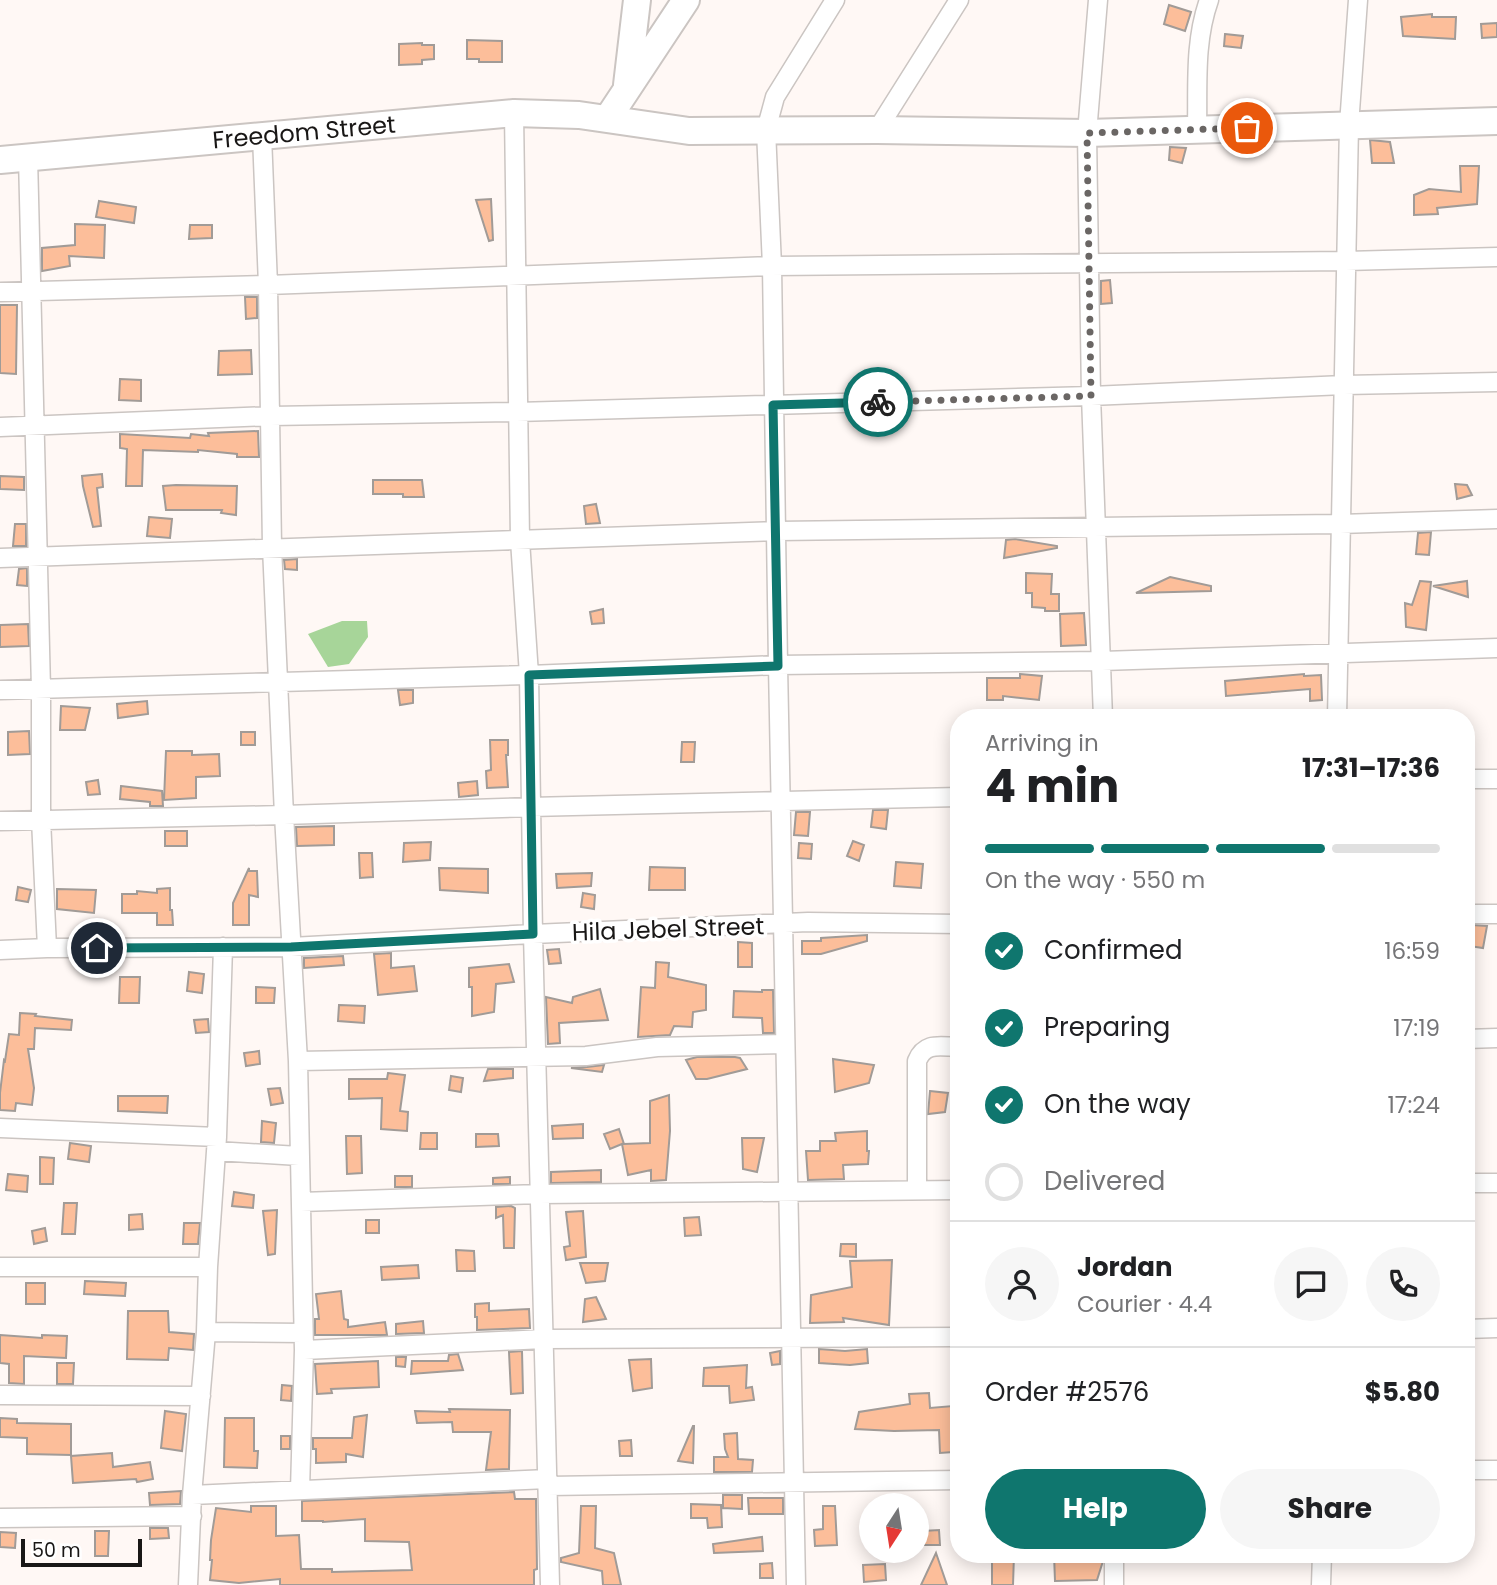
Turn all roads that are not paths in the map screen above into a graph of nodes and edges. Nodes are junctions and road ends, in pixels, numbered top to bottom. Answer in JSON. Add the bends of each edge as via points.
{"nodes":[{"id":1,"x":637,"y":0,"type":"edge"},
{"id":2,"x":686,"y":0,"type":"edge"},
{"id":3,"x":835,"y":0,"type":"edge"},
{"id":4,"x":959,"y":0,"type":"edge"},
{"id":5,"x":1098,"y":0,"type":"edge"},
{"id":6,"x":1209,"y":0,"type":"edge"},
{"id":7,"x":1358,"y":0,"type":"edge"},
{"id":8,"x":626,"y":91,"type":"junction"},
{"id":9,"x":514,"y":113,"type":"junction"},
{"id":10,"x":608,"y":118,"type":"junction"},
{"id":11,"x":1497,"y":121,"type":"edge"},
{"id":12,"x":1349,"y":125,"type":"junction"},
{"id":13,"x":766,"y":130,"type":"junction"},
{"id":14,"x":877,"y":130,"type":"junction"},
{"id":15,"x":1197,"y":130,"type":"junction"},
{"id":16,"x":1087,"y":133,"type":"junction"},
{"id":17,"x":262,"y":136,"type":"junction"},
{"id":18,"x":29,"y":157,"type":"junction"},
{"id":19,"x":0,"y":160,"type":"edge"},
{"id":20,"x":1497,"y":257,"type":"edge"},
{"id":21,"x":1346,"y":261,"type":"junction"},
{"id":22,"x":1089,"y":263,"type":"junction"},
{"id":23,"x":772,"y":266,"type":"junction"},
{"id":24,"x":517,"y":275,"type":"junction"},
{"id":25,"x":268,"y":285,"type":"junction"},
{"id":26,"x":33,"y":291,"type":"junction"},
{"id":27,"x":0,"y":292,"type":"edge"},
{"id":28,"x":1497,"y":382,"type":"edge"},
{"id":29,"x":1344,"y":386,"type":"junction"},
{"id":30,"x":1091,"y":396,"type":"junction"},
{"id":31,"x":773,"y":405,"type":"junction"},
{"id":32,"x":517,"y":412,"type":"junction"},
{"id":33,"x":271,"y":416,"type":"junction"},
{"id":34,"x":34,"y":425,"type":"junction"},
{"id":35,"x":0,"y":427,"type":"edge"},
{"id":36,"x":1497,"y":519,"type":"edge"},
{"id":37,"x":1340,"y":524,"type":"junction"},
{"id":38,"x":1095,"y":528,"type":"junction"},
{"id":39,"x":776,"y":531,"type":"junction"},
{"id":40,"x":520,"y":540,"type":"junction"},
{"id":41,"x":272,"y":547,"type":"junction"},
{"id":42,"x":37,"y":556,"type":"junction"},
{"id":43,"x":0,"y":558,"type":"edge"},
{"id":44,"x":1497,"y":648,"type":"edge"},
{"id":45,"x":1337,"y":654,"type":"junction"},
{"id":46,"x":1102,"y":661,"type":"junction"},
{"id":47,"x":778,"y":666,"type":"junction"},
{"id":48,"x":529,"y":675,"type":"junction"},
{"id":49,"x":278,"y":682,"type":"junction"},
{"id":50,"x":41,"y":689,"type":"junction"},
{"id":51,"x":0,"y":690,"type":"edge"},
{"id":52,"x":1103,"y":709,"type":"edge"},
{"id":53,"x":1337,"y":709,"type":"edge"},
{"id":54,"x":1475,"y":779,"type":"edge"},
{"id":55,"x":1497,"y":779,"type":"edge"},
{"id":56,"x":950,"y":797,"type":"edge"},
{"id":57,"x":781,"y":801,"type":"junction"},
{"id":58,"x":530,"y":807,"type":"junction"},
{"id":59,"x":284,"y":815,"type":"junction"},
{"id":60,"x":41,"y":819,"type":"junction"},
{"id":61,"x":0,"y":821,"type":"edge"},
{"id":62,"x":1475,"y":914,"type":"edge"},
{"id":63,"x":1497,"y":914,"type":"edge"},
{"id":64,"x":783,"y":924,"type":"junction"},
{"id":65,"x":950,"y":924,"type":"edge"},
{"id":66,"x":533,"y":934,"type":"junction"},
{"id":67,"x":223,"y":947,"type":"junction"},
{"id":68,"x":291,"y":947,"type":"junction"},
{"id":69,"x":47,"y":948,"type":"junction"},
{"id":70,"x":0,"y":950,"type":"edge"},
{"id":71,"x":1497,"y":1038,"type":"edge"},
{"id":72,"x":1475,"y":1039,"type":"edge"},
{"id":73,"x":785,"y":1044,"type":"junction"},
{"id":74,"x":950,"y":1047,"type":"edge"},
{"id":75,"x":537,"y":1057,"type":"junction"},
{"id":76,"x":298,"y":1061,"type":"junction"},
{"id":77,"x":0,"y":1128,"type":"edge"},
{"id":78,"x":216,"y":1144,"type":"junction"},
{"id":79,"x":299,"y":1156,"type":"junction"},
{"id":80,"x":1475,"y":1183,"type":"edge"},
{"id":81,"x":1497,"y":1183,"type":"edge"},
{"id":82,"x":917,"y":1190,"type":"junction"},
{"id":83,"x":950,"y":1190,"type":"edge"},
{"id":84,"x":788,"y":1191,"type":"junction"},
{"id":85,"x":540,"y":1194,"type":"junction"},
{"id":86,"x":301,"y":1202,"type":"junction"},
{"id":87,"x":0,"y":1267,"type":"edge"},
{"id":88,"x":208,"y":1267,"type":"junction"},
{"id":89,"x":1497,"y":1328,"type":"edge"},
{"id":90,"x":1475,"y":1329,"type":"edge"},
{"id":91,"x":206,"y":1332,"type":"junction"},
{"id":92,"x":791,"y":1337,"type":"junction"},
{"id":93,"x":950,"y":1338,"type":"edge"},
{"id":94,"x":544,"y":1339,"type":"junction"},
{"id":95,"x":303,"y":1342,"type":"junction"},
{"id":96,"x":0,"y":1395,"type":"edge"},
{"id":97,"x":201,"y":1396,"type":"junction"},
{"id":98,"x":1475,"y":1470,"type":"edge"},
{"id":99,"x":1497,"y":1470,"type":"edge"},
{"id":100,"x":950,"y":1480,"type":"edge"},
{"id":101,"x":548,"y":1482,"type":"junction"},
{"id":102,"x":794,"y":1483,"type":"junction"},
{"id":103,"x":300,"y":1490,"type":"junction"},
{"id":104,"x":192,"y":1495,"type":"junction"},
{"id":105,"x":191,"y":1516,"type":"junction"},
{"id":106,"x":0,"y":1518,"type":"edge"},
{"id":107,"x":1114,"y":1563,"type":"edge"},
{"id":108,"x":1322,"y":1563,"type":"edge"},
{"id":109,"x":188,"y":1585,"type":"edge"},
{"id":110,"x":550,"y":1585,"type":"edge"},
{"id":111,"x":796,"y":1585,"type":"edge"},
{"id":112,"x":1114,"y":1585,"type":"edge"},
{"id":113,"x":1321,"y":1585,"type":"edge"}],
"edges":[{"from":1,"to":8,"type":"street"},
{"from":2,"to":8,"type":"street"},
{"from":3,"to":13,"type":"street","via":[[775,97]]},
{"from":4,"to":14,"type":"street"},
{"from":5,"to":16,"type":"street"},
{"from":6,"to":15,"type":"street","via":[[1198,41]]},
{"from":7,"to":12,"type":"street"},
{"from":8,"to":10,"type":"street"},
{"from":9,"to":10,"type":"street","name":"Freedom Street"},
{"from":9,"to":17,"type":"street","name":"Freedom Street"},
{"from":9,"to":24,"type":"street"},
{"from":10,"to":13,"type":"street","name":"Freedom Street","via":[[689,131]]},
{"from":11,"to":12,"type":"street","name":"Freedom Street"},
{"from":12,"to":15,"type":"street","name":"Freedom Street"},
{"from":12,"to":21,"type":"street"},
{"from":13,"to":14,"type":"street","name":"Freedom Street"},
{"from":13,"to":23,"type":"street"},
{"from":14,"to":16,"type":"street","name":"Freedom Street"},
{"from":15,"to":16,"type":"street","name":"Freedom Street"},
{"from":16,"to":22,"type":"street"},
{"from":17,"to":18,"type":"street","name":"Freedom Street"},
{"from":17,"to":25,"type":"street"},
{"from":18,"to":19,"type":"street","name":"Freedom Street"},
{"from":18,"to":26,"type":"street"},
{"from":20,"to":21,"type":"street"},
{"from":21,"to":22,"type":"street"},
{"from":21,"to":29,"type":"street"},
{"from":22,"to":23,"type":"street"},
{"from":22,"to":30,"type":"street"},
{"from":23,"to":24,"type":"street"},
{"from":23,"to":31,"type":"street"},
{"from":24,"to":25,"type":"street"},
{"from":24,"to":32,"type":"street"},
{"from":25,"to":26,"type":"street"},
{"from":25,"to":33,"type":"street"},
{"from":26,"to":27,"type":"street"},
{"from":26,"to":34,"type":"street"},
{"from":28,"to":29,"type":"street"},
{"from":29,"to":30,"type":"street"},
{"from":29,"to":37,"type":"street"},
{"from":30,"to":31,"type":"street"},
{"from":30,"to":38,"type":"street"},
{"from":31,"to":32,"type":"street"},
{"from":31,"to":39,"type":"street"},
{"from":32,"to":33,"type":"street"},
{"from":32,"to":40,"type":"street"},
{"from":33,"to":34,"type":"street"},
{"from":33,"to":41,"type":"street"},
{"from":34,"to":35,"type":"street"},
{"from":34,"to":42,"type":"street"},
{"from":36,"to":37,"type":"street"},
{"from":37,"to":38,"type":"street"},
{"from":37,"to":45,"type":"street"},
{"from":38,"to":39,"type":"street"},
{"from":38,"to":46,"type":"street"},
{"from":39,"to":40,"type":"street"},
{"from":39,"to":47,"type":"street"},
{"from":40,"to":41,"type":"street"},
{"from":40,"to":48,"type":"street"},
{"from":41,"to":42,"type":"street"},
{"from":41,"to":49,"type":"street"},
{"from":42,"to":43,"type":"street"},
{"from":42,"to":50,"type":"street"},
{"from":44,"to":45,"type":"street"},
{"from":45,"to":46,"type":"street"},
{"from":45,"to":53,"type":"street"},
{"from":46,"to":47,"type":"street"},
{"from":46,"to":52,"type":"street"},
{"from":47,"to":48,"type":"street"},
{"from":47,"to":57,"type":"street"},
{"from":48,"to":49,"type":"street"},
{"from":48,"to":58,"type":"street"},
{"from":49,"to":50,"type":"street"},
{"from":49,"to":59,"type":"street"},
{"from":50,"to":51,"type":"street"},
{"from":50,"to":60,"type":"street"},
{"from":54,"to":55,"type":"street"},
{"from":56,"to":57,"type":"street"},
{"from":57,"to":58,"type":"street"},
{"from":57,"to":64,"type":"street"},
{"from":58,"to":59,"type":"street"},
{"from":58,"to":66,"type":"street"},
{"from":59,"to":60,"type":"street"},
{"from":59,"to":68,"type":"street"},
{"from":60,"to":61,"type":"street"},
{"from":60,"to":69,"type":"street"},
{"from":62,"to":63,"type":"street"},
{"from":64,"to":65,"type":"street","name":"Hila Jebel Street"},
{"from":64,"to":66,"type":"street","name":"Hila Jebel Street"},
{"from":64,"to":73,"type":"street"},
{"from":66,"to":68,"type":"street","name":"Hila Jebel Street"},
{"from":66,"to":75,"type":"street"},
{"from":67,"to":68,"type":"street","name":"Hila Jebel Street"},
{"from":67,"to":69,"type":"street","name":"Hila Jebel Street"},
{"from":67,"to":78,"type":"street"},
{"from":68,"to":76,"type":"street"},
{"from":69,"to":70,"type":"street","name":"Hila Jebel Street"},
{"from":71,"to":72,"type":"street"},
{"from":73,"to":75,"type":"street","via":[[657,1047]]},
{"from":73,"to":84,"type":"street"},
{"from":74,"to":82,"type":"street","via":[[928,1047],[917,1061]]},
{"from":75,"to":76,"type":"street"},
{"from":75,"to":85,"type":"street"},
{"from":76,"to":79,"type":"street"},
{"from":77,"to":78,"type":"street"},
{"from":78,"to":79,"type":"street"},
{"from":78,"to":88,"type":"street"},
{"from":79,"to":86,"type":"street"},
{"from":80,"to":81,"type":"street"},
{"from":82,"to":83,"type":"street"},
{"from":82,"to":84,"type":"street"},
{"from":84,"to":85,"type":"street"},
{"from":84,"to":92,"type":"street"},
{"from":85,"to":86,"type":"street"},
{"from":85,"to":94,"type":"street"},
{"from":86,"to":95,"type":"street"},
{"from":87,"to":88,"type":"street"},
{"from":88,"to":91,"type":"street"},
{"from":89,"to":90,"type":"street"},
{"from":91,"to":95,"type":"street"},
{"from":91,"to":97,"type":"street"},
{"from":92,"to":93,"type":"street"},
{"from":92,"to":94,"type":"street"},
{"from":92,"to":102,"type":"street"},
{"from":94,"to":95,"type":"street"},
{"from":94,"to":101,"type":"street"},
{"from":95,"to":103,"type":"street"},
{"from":96,"to":97,"type":"street"},
{"from":97,"to":104,"type":"street"},
{"from":98,"to":99,"type":"street"},
{"from":100,"to":102,"type":"street"},
{"from":101,"to":102,"type":"street"},
{"from":101,"to":103,"type":"street"},
{"from":101,"to":110,"type":"street"},
{"from":102,"to":111,"type":"street"},
{"from":103,"to":104,"type":"street"},
{"from":104,"to":105,"type":"street"},
{"from":105,"to":106,"type":"street"},
{"from":105,"to":109,"type":"street"},
{"from":107,"to":112,"type":"street"},
{"from":108,"to":113,"type":"street"}]}
